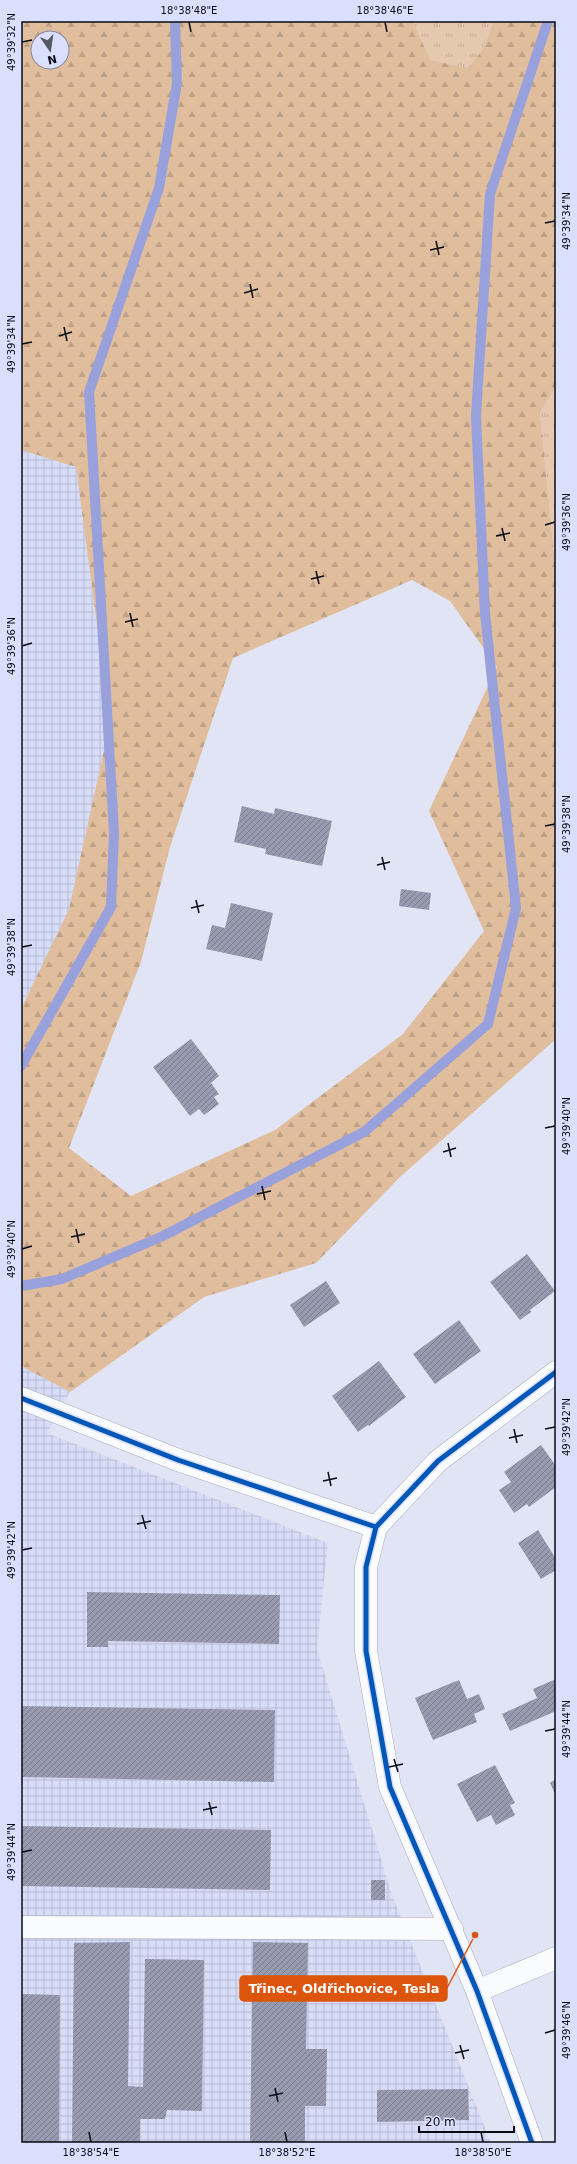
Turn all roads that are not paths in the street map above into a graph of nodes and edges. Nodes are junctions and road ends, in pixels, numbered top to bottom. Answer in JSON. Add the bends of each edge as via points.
{"nodes":[{"id":1,"x":556,"y":1372,"type":"edge"},
{"id":2,"x":21,"y":1398,"type":"edge"},
{"id":3,"x":376,"y":1527,"type":"junction"},
{"id":4,"x":21,"y":1927,"type":"edge"},
{"id":5,"x":452,"y":1930,"type":"junction"},
{"id":6,"x":556,"y":1958,"type":"edge"},
{"id":7,"x":477,"y":1992,"type":"junction"},
{"id":8,"x":532,"y":2143,"type":"edge"}],
"edges":[{"from":1,"to":3,"type":"street","via":[[438,1461]]},
{"from":2,"to":3,"type":"street","via":[[178,1460]]},
{"from":3,"to":5,"type":"street","via":[[366,1567],[366,1651],[390,1787]]},
{"from":4,"to":5,"type":"street"},
{"from":5,"to":7,"type":"street"},
{"from":6,"to":7,"type":"street"},
{"from":7,"to":8,"type":"street"}]}
